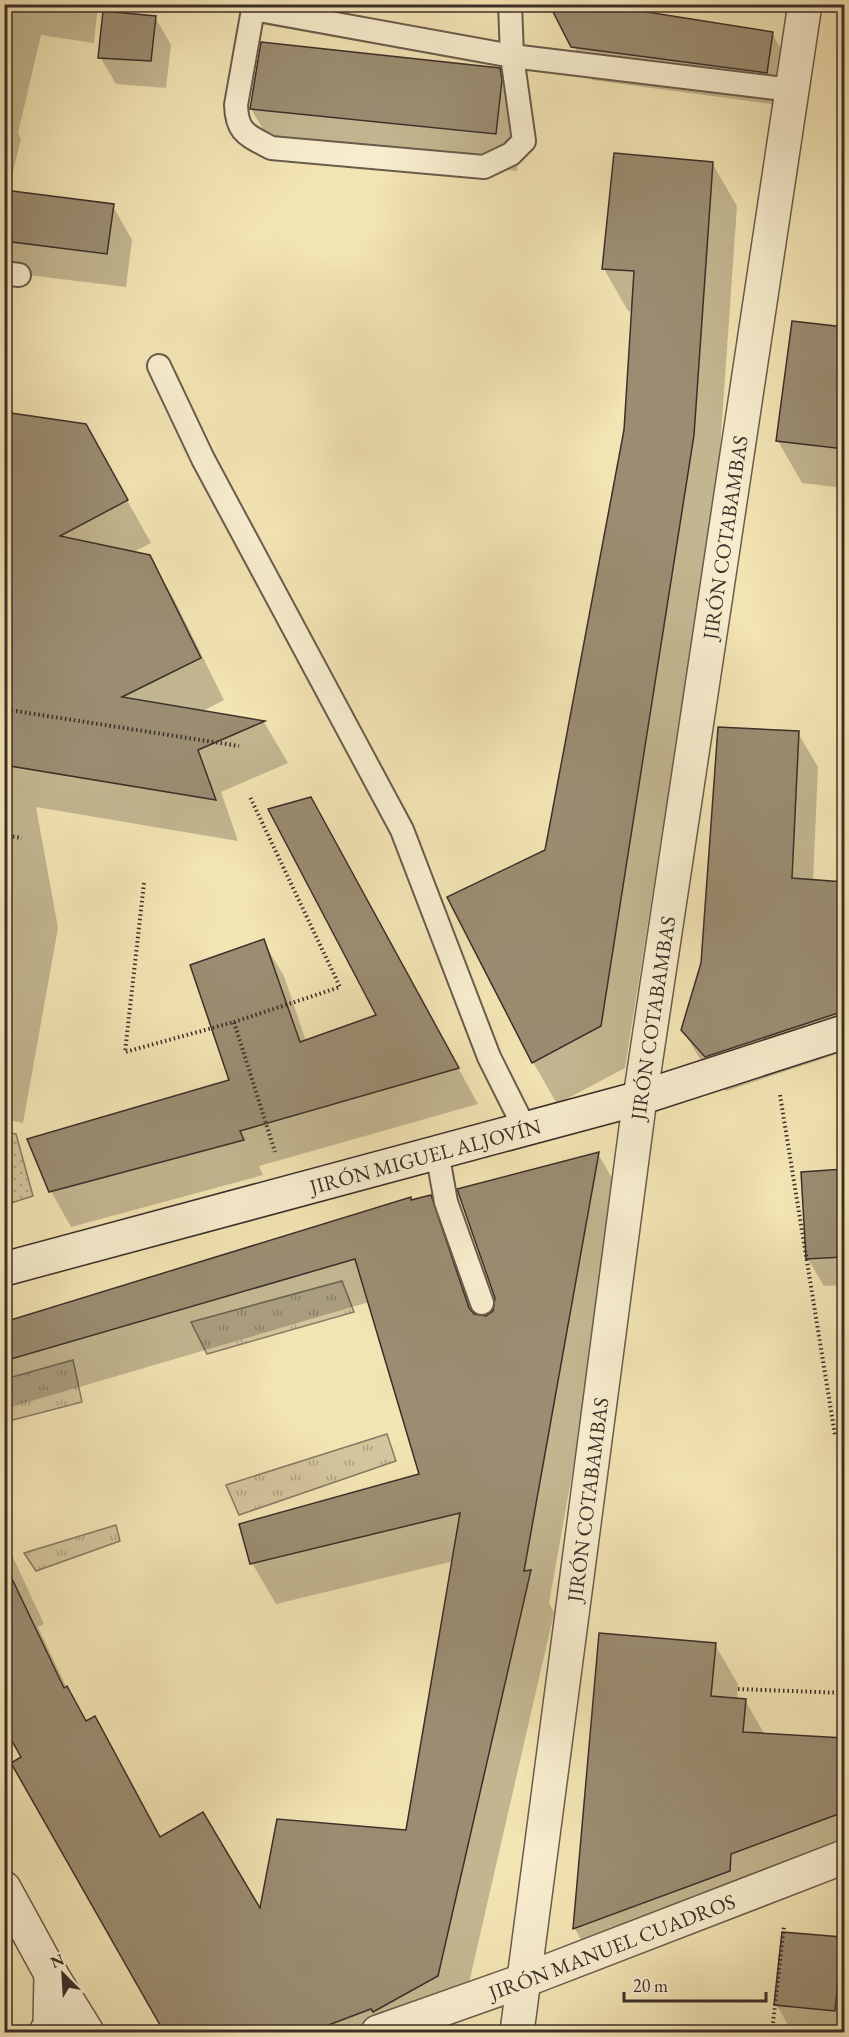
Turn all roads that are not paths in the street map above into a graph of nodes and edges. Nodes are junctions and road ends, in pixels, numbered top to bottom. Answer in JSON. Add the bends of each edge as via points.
{"nodes":[{"id":1,"x":510,"y":4,"type":"edge"},
{"id":2,"x":805,"y":4,"type":"edge"},
{"id":3,"x":254,"y":7,"type":"edge"},
{"id":4,"x":512,"y":56,"type":"junction"},
{"id":5,"x":792,"y":90,"type":"junction"},
{"id":6,"x":159,"y":366,"type":"dead end"},
{"id":7,"x":844,"y":1032,"type":"edge"},
{"id":8,"x":640,"y":1098,"type":"junction"},
{"id":9,"x":525,"y":1129,"type":"junction"},
{"id":10,"x":437,"y":1152,"type":"junction"},
{"id":11,"x":6,"y":1269,"type":"edge"},
{"id":12,"x":482,"y":1303,"type":"dead end"},
{"id":13,"x":844,"y":1857,"type":"edge"},
{"id":14,"x":4,"y":1888,"type":"edge"},
{"id":15,"x":51,"y":1974,"type":"junction"},
{"id":16,"x":525,"y":1980,"type":"junction"},
{"id":17,"x":46,"y":2032,"type":"edge"},
{"id":18,"x":87,"y":2032,"type":"edge"},
{"id":19,"x":378,"y":2032,"type":"edge"},
{"id":20,"x":518,"y":2032,"type":"edge"}],
"edges":[{"from":1,"to":4,"type":"lane"},
{"from":2,"to":5,"type":"street","name":"JIRÓN COTABAMBAS"},
{"from":3,"to":4,"type":"lane"},
{"from":3,"to":4,"type":"lane","via":[[236,105],[237,119],[242,132],[271,148],[483,167],[511,154],[524,141]]},
{"from":4,"to":5,"type":"lane"},
{"from":5,"to":8,"type":"street","name":"JIRÓN COTABAMBAS"},
{"from":6,"to":9,"type":"lane","via":[[209,469],[402,830],[489,1058]]},
{"from":7,"to":8,"type":"street","name":"JIRÓN MIGUEL ALJOVÍN"},
{"from":8,"to":9,"type":"street","name":"JIRÓN MIGUEL ALJOVÍN"},
{"from":8,"to":16,"type":"street","name":"JIRÓN COTABAMBAS"},
{"from":9,"to":10,"type":"street","name":"JIRÓN MIGUEL ALJOVÍN"},
{"from":10,"to":11,"type":"street","name":"JIRÓN MIGUEL ALJOVÍN"},
{"from":10,"to":12,"type":"lane","via":[[446,1202]]},
{"from":13,"to":16,"type":"street","name":"JIRÓN MANUEL CUADROS"},
{"from":14,"to":15,"type":"street"},
{"from":15,"to":17,"type":"street","via":[[50,2026]]},
{"from":15,"to":18,"type":"street"},
{"from":16,"to":19,"type":"street","name":"JIRÓN MANUEL CUADROS"},
{"from":16,"to":20,"type":"street","name":"JIRÓN COTABAMBAS"}]}
